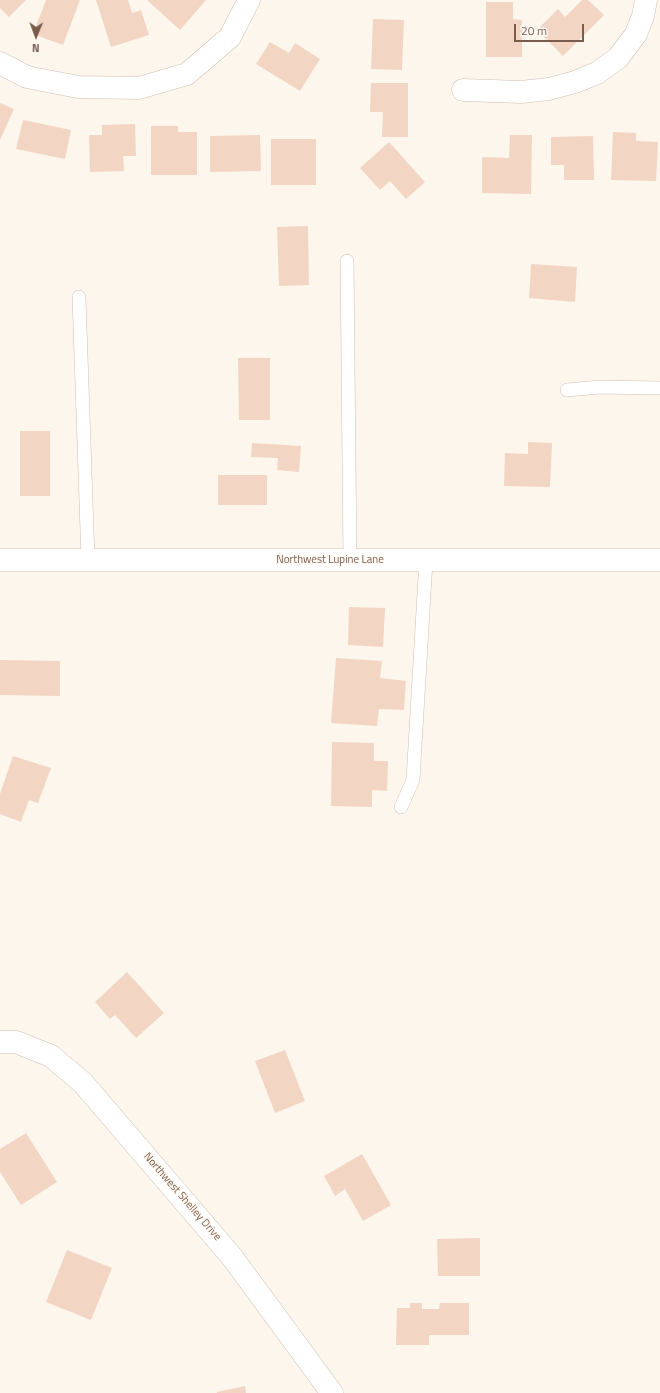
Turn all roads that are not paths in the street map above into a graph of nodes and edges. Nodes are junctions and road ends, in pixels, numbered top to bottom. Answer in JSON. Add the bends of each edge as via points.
{"nodes":[{"id":1,"x":249,"y":0,"type":"edge"},
{"id":2,"x":646,"y":0,"type":"edge"},
{"id":3,"x":0,"y":63,"type":"edge"},
{"id":4,"x":463,"y":90,"type":"dead end"},
{"id":5,"x":347,"y":261,"type":"dead end"},
{"id":6,"x":79,"y":298,"type":"dead end"},
{"id":7,"x":660,"y":388,"type":"edge"},
{"id":8,"x":567,"y":390,"type":"dead end"},
{"id":9,"x":0,"y":560,"type":"edge"},
{"id":10,"x":88,"y":560,"type":"junction"},
{"id":11,"x":350,"y":560,"type":"junction"},
{"id":12,"x":426,"y":560,"type":"junction"},
{"id":13,"x":660,"y":560,"type":"edge"},
{"id":14,"x":401,"y":808,"type":"dead end"},
{"id":15,"x":0,"y":1042,"type":"edge"},
{"id":16,"x":332,"y":1393,"type":"edge"}],
"edges":[{"from":1,"to":3,"type":"street","via":[[230,37],[187,74],[138,88],[78,87],[27,77]]},
{"from":2,"to":4,"type":"street","via":[[636,34],[618,58],[597,72],[575,82],[549,89],[521,92]]},
{"from":5,"to":11,"type":"lane"},
{"from":6,"to":10,"type":"lane"},
{"from":7,"to":8,"type":"lane","via":[[600,387]]},
{"from":9,"to":10,"type":"street","name":"Northwest Lupine Lane"},
{"from":10,"to":11,"type":"street","name":"Northwest Lupine Lane"},
{"from":11,"to":12,"type":"street","name":"Northwest Lupine Lane"},
{"from":12,"to":13,"type":"street","name":"Northwest Lupine Lane"},
{"from":12,"to":14,"type":"lane","via":[[413,780]]},
{"from":15,"to":16,"type":"street","name":"Northwest Shelley Drive","via":[[16,1042],[51,1056],[83,1083],[232,1257]]}]}
